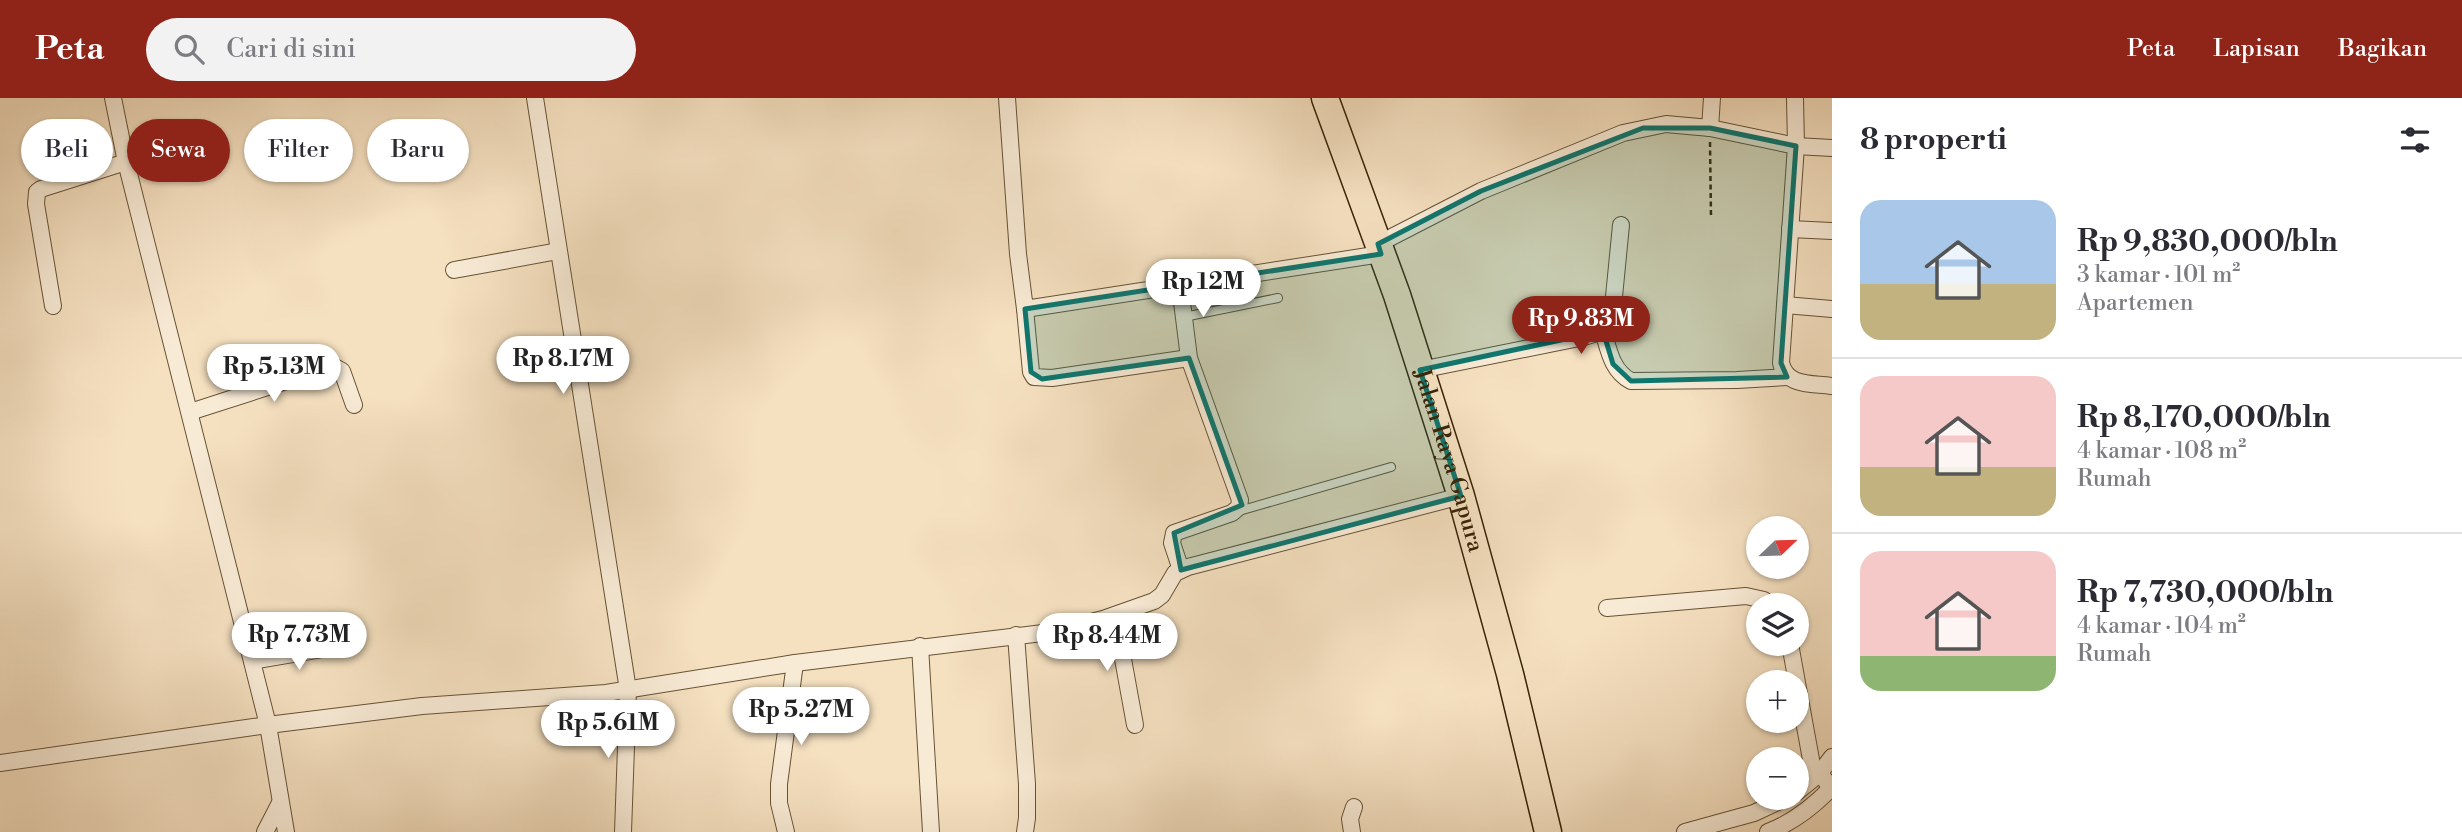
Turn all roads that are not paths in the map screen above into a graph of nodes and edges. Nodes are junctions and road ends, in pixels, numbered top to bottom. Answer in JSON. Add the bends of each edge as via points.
{"nodes":[{"id":1,"x":113,"y":98,"type":"edge"},
{"id":2,"x":536,"y":98,"type":"edge"},
{"id":3,"x":1007,"y":98,"type":"edge"},
{"id":4,"x":1325,"y":98,"type":"edge"},
{"id":5,"x":1712,"y":98,"type":"edge"},
{"id":6,"x":1795,"y":98,"type":"edge"},
{"id":7,"x":1710,"y":128,"type":"junction"},
{"id":8,"x":1796,"y":146,"type":"junction"},
{"id":9,"x":1832,"y":148,"type":"edge"},
{"id":10,"x":126,"y":162,"type":"junction"},
{"id":11,"x":1621,"y":225,"type":"dead end"},
{"id":12,"x":1790,"y":229,"type":"junction"},
{"id":13,"x":1832,"y":231,"type":"edge"},
{"id":14,"x":1380,"y":249,"type":"junction"},
{"id":15,"x":558,"y":251,"type":"junction"},
{"id":16,"x":454,"y":270,"type":"dead end"},
{"id":17,"x":1180,"y":285,"type":"junction"},
{"id":18,"x":1278,"y":298,"type":"dead end"},
{"id":19,"x":1784,"y":305,"type":"junction"},
{"id":20,"x":53,"y":306,"type":"dead end"},
{"id":21,"x":1025,"y":309,"type":"junction"},
{"id":22,"x":1832,"y":309,"type":"edge"},
{"id":23,"x":1184,"y":317,"type":"junction"},
{"id":24,"x":1603,"y":331,"type":"junction"},
{"id":25,"x":1189,"y":358,"type":"junction"},
{"id":26,"x":1420,"y":370,"type":"junction"},
{"id":27,"x":1787,"y":377,"type":"junction"},
{"id":28,"x":1832,"y":386,"type":"edge"},
{"id":29,"x":354,"y":405,"type":"dead end"},
{"id":30,"x":190,"y":412,"type":"junction"},
{"id":31,"x":1391,"y":467,"type":"dead end"},
{"id":32,"x":1461,"y":496,"type":"junction"},
{"id":33,"x":1232,"y":513,"type":"junction"},
{"id":34,"x":1181,"y":570,"type":"junction"},
{"id":35,"x":1746,"y":596,"type":"edge"},
{"id":36,"x":1607,"y":608,"type":"dead end"},
{"id":37,"x":1115,"y":615,"type":"junction"},
{"id":38,"x":1016,"y":635,"type":"junction"},
{"id":39,"x":340,"y":646,"type":"dead end"},
{"id":40,"x":920,"y":646,"type":"junction"},
{"id":41,"x":1792,"y":656,"type":"edge"},
{"id":42,"x":252,"y":661,"type":"junction"},
{"id":43,"x":795,"y":663,"type":"junction"},
{"id":44,"x":628,"y":690,"type":"junction"},
{"id":45,"x":1135,"y":724,"type":"dead end"},
{"id":46,"x":268,"y":725,"type":"junction"},
{"id":47,"x":1832,"y":757,"type":"edge"},
{"id":48,"x":0,"y":763,"type":"edge"},
{"id":49,"x":1827,"y":783,"type":"edge"},
{"id":50,"x":1809,"y":788,"type":"edge"},
{"id":51,"x":280,"y":803,"type":"junction"},
{"id":52,"x":1354,"y":807,"type":"dead end"},
{"id":53,"x":1760,"y":810,"type":"edge"},
{"id":54,"x":265,"y":832,"type":"edge"},
{"id":55,"x":286,"y":832,"type":"edge"},
{"id":56,"x":623,"y":832,"type":"edge"},
{"id":57,"x":786,"y":832,"type":"edge"},
{"id":58,"x":931,"y":832,"type":"edge"},
{"id":59,"x":1025,"y":832,"type":"edge"},
{"id":60,"x":1352,"y":832,"type":"edge"},
{"id":61,"x":1548,"y":832,"type":"edge"},
{"id":62,"x":1685,"y":832,"type":"edge"},
{"id":63,"x":1768,"y":832,"type":"edge"}],
"edges":[{"from":1,"to":10,"type":"street"},
{"from":2,"to":15,"type":"street"},
{"from":3,"to":21,"type":"street"},
{"from":4,"to":14,"type":"main road","name":"Jalan Raya Gapura"},
{"from":5,"to":7,"type":"street"},
{"from":6,"to":8,"type":"street"},
{"from":7,"to":8,"type":"street"},
{"from":7,"to":14,"type":"street","via":[[1666,124],[1623,133],[1481,191]]},
{"from":8,"to":9,"type":"street"},
{"from":8,"to":12,"type":"street"},
{"from":10,"to":20,"type":"street","via":[[37,192]]},
{"from":10,"to":30,"type":"street"},
{"from":11,"to":24,"type":"street","via":[[1612,317]]},
{"from":12,"to":13,"type":"street"},
{"from":12,"to":19,"type":"street"},
{"from":14,"to":17,"type":"street"},
{"from":14,"to":26,"type":"main road","name":"Jalan Raya Gapura"},
{"from":15,"to":16,"type":"street"},
{"from":15,"to":44,"type":"street"},
{"from":17,"to":21,"type":"street"},
{"from":17,"to":23,"type":"street"},
{"from":18,"to":23,"type":"lane"},
{"from":19,"to":22,"type":"street"},
{"from":19,"to":27,"type":"street","via":[[1781,363]]},
{"from":21,"to":25,"type":"street","via":[[1034,377]]},
{"from":23,"to":25,"type":"street"},
{"from":24,"to":26,"type":"street"},
{"from":24,"to":27,"type":"street","via":[[1613,364],[1632,381]]},
{"from":25,"to":33,"type":"street","via":[[1240,500]]},
{"from":26,"to":32,"type":"main road","name":"Jalan Raya Gapura"},
{"from":27,"to":28,"type":"street","via":[[1794,382]]},
{"from":29,"to":30,"type":"street","via":[[342,371],[333,366]]},
{"from":30,"to":42,"type":"street"},
{"from":31,"to":33,"type":"lane"},
{"from":32,"to":34,"type":"street"},
{"from":32,"to":61,"type":"main road","name":"Jalan Raya Gapura"},
{"from":33,"to":34,"type":"street","via":[[1174,533],[1172,543]]},
{"from":34,"to":37,"type":"street","via":[[1154,601]]},
{"from":35,"to":36,"type":"street"},
{"from":37,"to":38,"type":"street","via":[[1060,630]]},
{"from":37,"to":45,"type":"street"},
{"from":38,"to":40,"type":"street"},
{"from":38,"to":59,"type":"street","via":[[1027,784]]},
{"from":39,"to":42,"type":"street"},
{"from":40,"to":43,"type":"street"},
{"from":40,"to":58,"type":"street"},
{"from":41,"to":49,"type":"street","via":[[1812,765]]},
{"from":42,"to":46,"type":"street"},
{"from":43,"to":44,"type":"street"},
{"from":43,"to":57,"type":"street","via":[[779,785]]},
{"from":44,"to":46,"type":"street","via":[[422,706]]},
{"from":44,"to":56,"type":"street"},
{"from":46,"to":48,"type":"street"},
{"from":46,"to":51,"type":"street"},
{"from":47,"to":49,"type":"street"},
{"from":49,"to":50,"type":"street"},
{"from":49,"to":63,"type":"street","via":[[1801,815]]},
{"from":51,"to":54,"type":"street"},
{"from":51,"to":55,"type":"street"},
{"from":52,"to":60,"type":"street"},
{"from":53,"to":62,"type":"street"}]}
